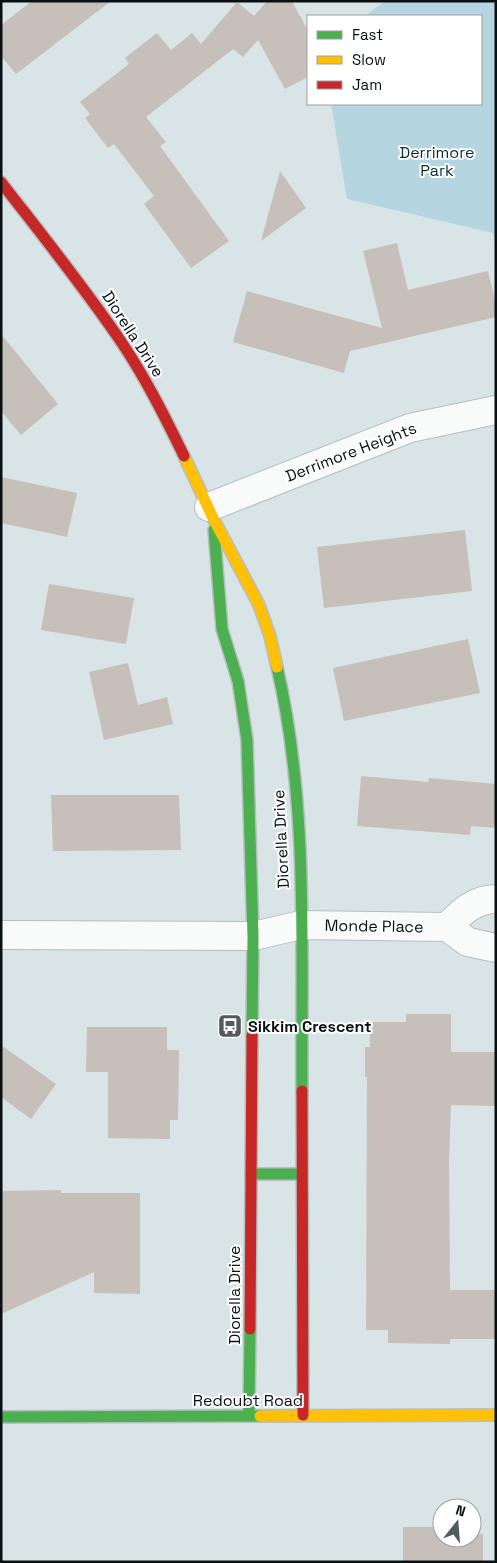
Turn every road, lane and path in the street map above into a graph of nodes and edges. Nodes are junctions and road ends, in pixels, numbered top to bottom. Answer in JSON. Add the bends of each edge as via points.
{"nodes":[{"id":1,"x":1,"y":182,"type":"edge"},
{"id":2,"x":496,"y":410,"type":"edge"},
{"id":3,"x":211,"y":513,"type":"junction"},
{"id":4,"x":282,"y":691,"type":"junction"},
{"id":5,"x":266,"y":695,"type":"dead end"},
{"id":6,"x":496,"y":899,"type":"edge"},
{"id":7,"x":301,"y":925,"type":"junction"},
{"id":8,"x":447,"y":927,"type":"junction"},
{"id":9,"x":1,"y":935,"type":"edge"},
{"id":10,"x":253,"y":936,"type":"junction"},
{"id":11,"x":496,"y":948,"type":"edge"},
{"id":12,"x":251,"y":1174,"type":"junction"},
{"id":13,"x":302,"y":1174,"type":"junction"},
{"id":14,"x":248,"y":1416,"type":"junction"},
{"id":15,"x":303,"y":1416,"type":"junction"},
{"id":16,"x":496,"y":1416,"type":"edge"},
{"id":17,"x":1,"y":1417,"type":"edge"}],
"edges":[{"from":1,"to":3,"type":"street","name":"Diorella Drive","via":[[78,280],[123,344],[160,406]]},
{"from":2,"to":3,"type":"street","name":"Derrimore Heights","via":[[410,428]]},
{"from":3,"to":4,"type":"street","name":"Diorella Drive","via":[[259,605],[270,636]]},
{"from":3,"to":10,"type":"street","name":"Diorella Drive","via":[[222,629],[245,699]]},
{"from":4,"to":5,"type":"street"},
{"from":4,"to":7,"type":"street","name":"Diorella Drive","via":[[298,816]]},
{"from":6,"to":8,"type":"street","name":"Monde Place","via":[[468,906]]},
{"from":7,"to":8,"type":"street","name":"Monde Place"},
{"from":7,"to":10,"type":"street"},
{"from":7,"to":13,"type":"street","name":"Diorella Drive"},
{"from":8,"to":11,"type":"street","name":"Monde Place","via":[[468,942]]},
{"from":9,"to":10,"type":"street"},
{"from":10,"to":12,"type":"street","name":"Diorella Drive"},
{"from":12,"to":13,"type":"street"},
{"from":12,"to":14,"type":"street","name":"Diorella Drive"},
{"from":13,"to":15,"type":"street","name":"Diorella Drive"},
{"from":14,"to":15,"type":"street","name":"Redoubt Road"},
{"from":14,"to":17,"type":"street","name":"Redoubt Road"},
{"from":15,"to":16,"type":"street","name":"Redoubt Road"}]}
